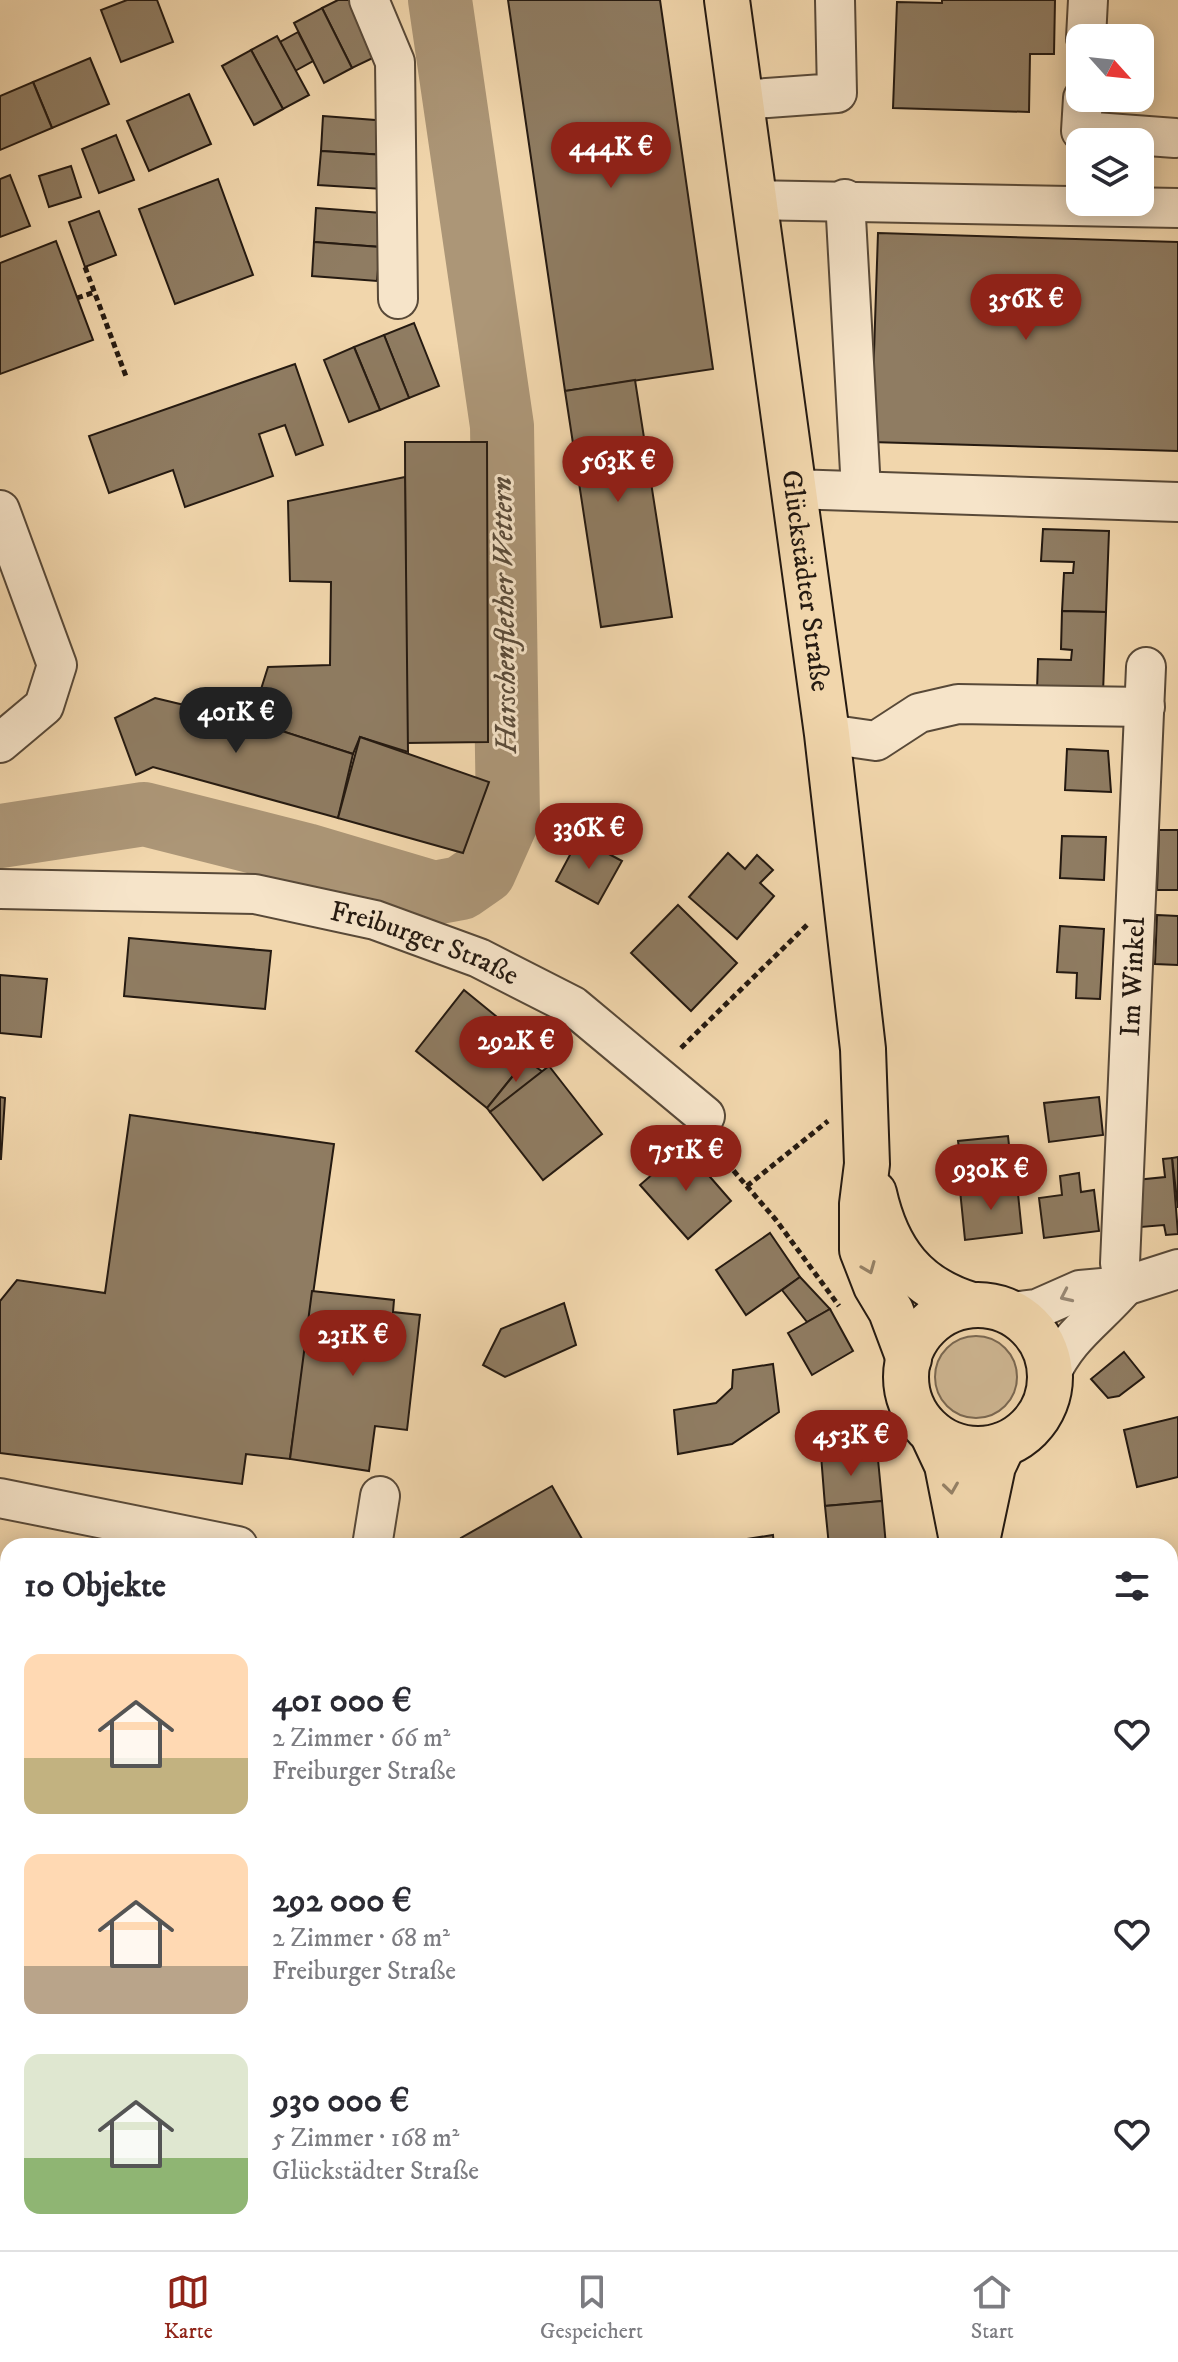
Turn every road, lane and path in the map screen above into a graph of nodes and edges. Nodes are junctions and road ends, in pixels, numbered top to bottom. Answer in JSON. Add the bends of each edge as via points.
{"nodes":[{"id":1,"x":369,"y":0,"type":"edge"},
{"id":2,"x":727,"y":0,"type":"edge"},
{"id":3,"x":835,"y":0,"type":"edge"},
{"id":4,"x":1088,"y":0,"type":"edge"},
{"id":5,"x":1087,"y":24,"type":"edge"},
{"id":6,"x":739,"y":100,"type":"junction"},
{"id":7,"x":1082,"y":112,"type":"edge"},
{"id":8,"x":1175,"y":138,"type":"dead end"},
{"id":9,"x":845,"y":199,"type":"junction"},
{"id":10,"x":752,"y":200,"type":"junction"},
{"id":11,"x":1178,"y":208,"type":"edge"},
{"id":12,"x":85,"y":267,"type":"dead end"},
{"id":13,"x":95,"y":292,"type":"junction"},
{"id":14,"x":77,"y":298,"type":"dead end"},
{"id":15,"x":398,"y":299,"type":"dead end"},
{"id":16,"x":127,"y":379,"type":"dead end"},
{"id":17,"x":792,"y":489,"type":"junction"},
{"id":18,"x":861,"y":490,"type":"junction"},
{"id":19,"x":1178,"y":502,"type":"edge"},
{"id":20,"x":0,"y":510,"type":"edge"},
{"id":21,"x":1146,"y":667,"type":"dead end"},
{"id":22,"x":1145,"y":707,"type":"junction"},
{"id":23,"x":827,"y":734,"type":"junction"},
{"id":24,"x":0,"y":743,"type":"edge"},
{"id":25,"x":0,"y":889,"type":"edge"},
{"id":26,"x":845,"y":896,"type":"junction"},
{"id":27,"x":657,"y":1076,"type":"junction"},
{"id":28,"x":705,"y":1116,"type":"joint"},
{"id":29,"x":831,"y":1118,"type":"dead end"},
{"id":30,"x":867,"y":1164,"type":"junction"},
{"id":31,"x":747,"y":1186,"type":"junction"},
{"id":32,"x":1178,"y":1269,"type":"edge"},
{"id":33,"x":1125,"y":1286,"type":"junction"},
{"id":34,"x":881,"y":1294,"type":"junction"},
{"id":35,"x":990,"y":1309,"type":"junction"},
{"id":36,"x":909,"y":1359,"type":"junction"},
{"id":37,"x":1050,"y":1376,"type":"junction"},
{"id":38,"x":932,"y":1433,"type":"junction"},
{"id":39,"x":1003,"y":1445,"type":"junction"},
{"id":40,"x":380,"y":1496,"type":"dead end"},
{"id":41,"x":0,"y":1498,"type":"edge"},
{"id":42,"x":195,"y":1538,"type":"edge"},
{"id":43,"x":373,"y":1538,"type":"edge"},
{"id":44,"x":961,"y":1538,"type":"edge"},
{"id":45,"x":978,"y":1538,"type":"edge"}],
"edges":[{"from":1,"to":15,"type":"street","via":[[395,62]]},
{"from":2,"to":6,"type":"main road","name":"Glückstädter Straße"},
{"from":3,"to":6,"type":"street","via":[[837,93]]},
{"from":4,"to":5,"type":"street"},
{"from":6,"to":10,"type":"main road","name":"Glückstädter Straße"},
{"from":7,"to":8,"type":"street","via":[[1081,131]]},
{"from":9,"to":10,"type":"street"},
{"from":9,"to":11,"type":"street"},
{"from":9,"to":18,"type":"street"},
{"from":10,"to":17,"type":"main road","name":"Glückstädter Straße"},
{"from":12,"to":13,"type":"path"},
{"from":13,"to":14,"type":"path"},
{"from":13,"to":16,"type":"path"},
{"from":17,"to":18,"type":"street"},
{"from":17,"to":23,"type":"main road","name":"Glückstädter Straße"},
{"from":18,"to":19,"type":"street"},
{"from":20,"to":24,"type":"street","via":[[57,665],[44,706]]},
{"from":21,"to":22,"type":"street","name":"Im Winkel"},
{"from":22,"to":23,"type":"street","via":[[958,704],[919,713],[876,741]]},
{"from":22,"to":33,"type":"street","name":"Im Winkel","via":[[1120,1263]]},
{"from":23,"to":26,"type":"main road","name":"Glückstädter Straße"},
{"from":25,"to":27,"type":"street","name":"Freiburger Straße","via":[[255,894],[375,920],[479,958],[573,1006]]},
{"from":26,"to":27,"type":"path","via":[[813,919]]},
{"from":26,"to":30,"type":"main road","name":"Glückstädter Straße","via":[[867,1091]]},
{"from":27,"to":28,"type":"street","name":"Freiburger Straße"},
{"from":28,"to":31,"type":"path","via":[[712,1146]]},
{"from":29,"to":31,"type":"path"},
{"from":30,"to":34,"type":"main road","name":"Glückstädter Straße","one_way":true,"via":[[862,1250]]},
{"from":30,"to":35,"type":"main road","name":"Glückstädter Straße","via":[[880,1221],[901,1259],[934,1291]]},
{"from":31,"to":34,"type":"path","via":[[846,1315],[852,1317]]},
{"from":32,"to":33,"type":"street"},
{"from":33,"to":35,"type":"street","one_way":true,"via":[[1080,1290],[1037,1309]]},
{"from":33,"to":37,"type":"street","via":[[1068,1342]]},
{"from":34,"to":36,"type":"main road","name":"Glückstädter Straße"},
{"from":35,"to":36,"type":"main road","via":[[951,1310],[917,1338]]},
{"from":35,"to":37,"type":"main road","via":[[1037,1335]]},
{"from":36,"to":38,"type":"main road","via":[[909,1396]]},
{"from":37,"to":39,"type":"main road","via":[[1037,1418]]},
{"from":38,"to":39,"type":"main road","via":[[962,1448]]},
{"from":38,"to":44,"type":"main road","one_way":true,"via":[[947,1465]]},
{"from":39,"to":45,"type":"main road","via":[[993,1466]]},
{"from":40,"to":43,"type":"street"},
{"from":41,"to":42,"type":"street"}]}
